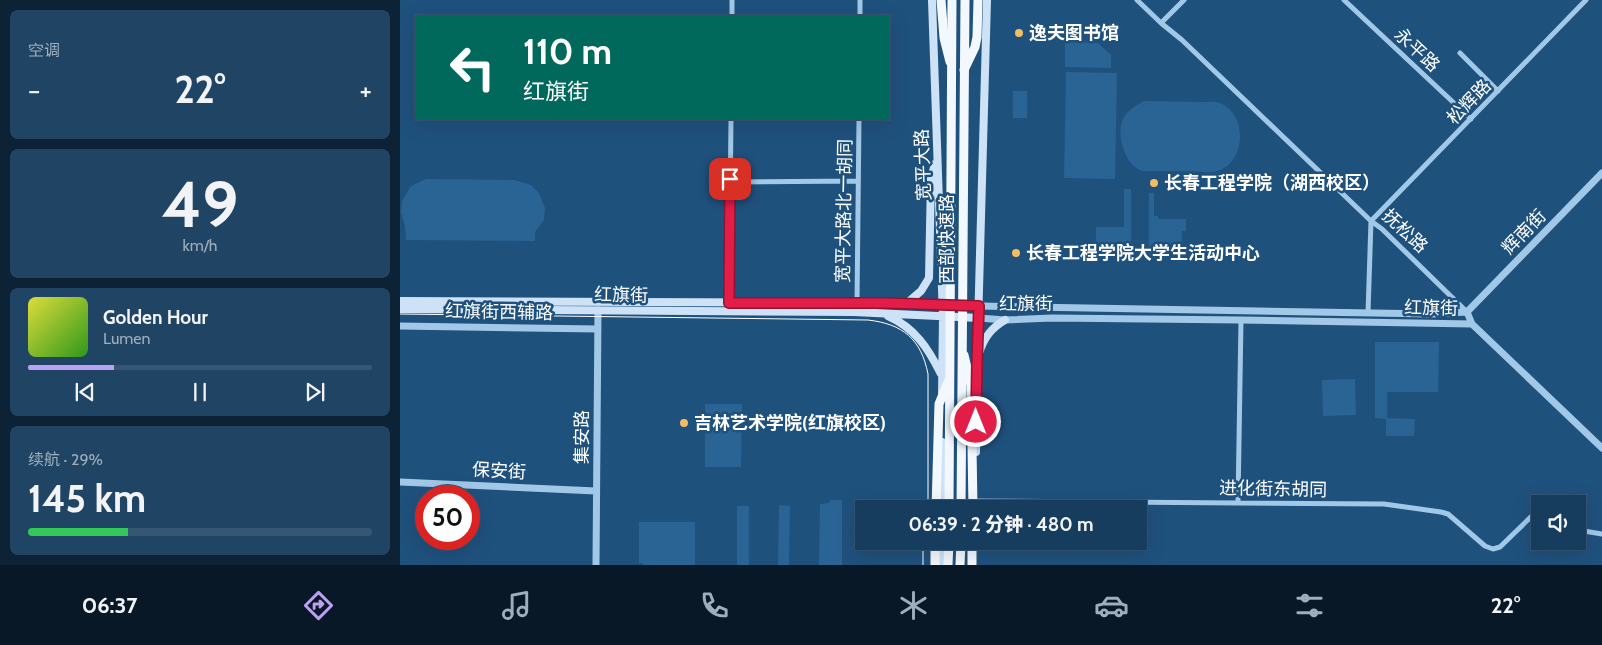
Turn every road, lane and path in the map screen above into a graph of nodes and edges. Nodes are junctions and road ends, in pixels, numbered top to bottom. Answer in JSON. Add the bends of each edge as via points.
{"nodes":[{"id":1,"x":732,"y":0,"type":"edge"},
{"id":2,"x":860,"y":0,"type":"edge"},
{"id":3,"x":932,"y":0,"type":"edge"},
{"id":4,"x":941,"y":0,"type":"edge"},
{"id":5,"x":952,"y":0,"type":"edge"},
{"id":6,"x":965,"y":0,"type":"edge"},
{"id":7,"x":978,"y":0,"type":"edge"},
{"id":8,"x":987,"y":0,"type":"edge"},
{"id":9,"x":1137,"y":0,"type":"edge"},
{"id":10,"x":1184,"y":0,"type":"edge"},
{"id":11,"x":1344,"y":0,"type":"edge"},
{"id":12,"x":1586,"y":0,"type":"edge"},
{"id":13,"x":732,"y":15,"type":"edge"},
{"id":14,"x":860,"y":15,"type":"edge"},
{"id":15,"x":1161,"y":23,"type":"junction"},
{"id":16,"x":1460,"y":53,"type":"dead end"},
{"id":17,"x":951,"y":70,"type":"junction"},
{"id":18,"x":964,"y":70,"type":"junction"},
{"id":19,"x":1498,"y":91,"type":"junction"},
{"id":20,"x":1471,"y":119,"type":"junction"},
{"id":21,"x":731,"y":120,"type":"edge"},
{"id":22,"x":858,"y":120,"type":"edge"},
{"id":23,"x":937,"y":154,"type":"junction"},
{"id":24,"x":1602,"y":173,"type":"edge"},
{"id":25,"x":858,"y":181,"type":"junction"},
{"id":26,"x":730,"y":182,"type":"junction"},
{"id":27,"x":1371,"y":221,"type":"junction"},
{"id":28,"x":400,"y":301,"type":"edge"},
{"id":29,"x":729,"y":303,"type":"junction"},
{"id":30,"x":857,"y":303,"type":"junction"},
{"id":31,"x":906,"y":303,"type":"junction"},
{"id":32,"x":943,"y":304,"type":"junction"},
{"id":33,"x":979,"y":306,"type":"junction"},
{"id":34,"x":400,"y":309,"type":"edge"},
{"id":35,"x":598,"y":310,"type":"junction"},
{"id":36,"x":1467,"y":312,"type":"junction"},
{"id":37,"x":1368,"y":313,"type":"junction"},
{"id":38,"x":884,"y":314,"type":"junction"},
{"id":39,"x":943,"y":318,"type":"junction"},
{"id":40,"x":979,"y":318,"type":"junction"},
{"id":41,"x":1005,"y":320,"type":"junction"},
{"id":42,"x":1240,"y":320,"type":"junction"},
{"id":43,"x":1472,"y":324,"type":"junction"},
{"id":44,"x":400,"y":326,"type":"edge"},
{"id":45,"x":598,"y":328,"type":"junction"},
{"id":46,"x":962,"y":346,"type":"junction"},
{"id":47,"x":977,"y":362,"type":"junction"},
{"id":48,"x":946,"y":377,"type":"junction"},
{"id":49,"x":1602,"y":448,"type":"edge"},
{"id":50,"x":400,"y":482,"type":"edge"},
{"id":51,"x":596,"y":491,"type":"junction"},
{"id":52,"x":936,"y":500,"type":"edge"},
{"id":53,"x":942,"y":500,"type":"edge"},
{"id":54,"x":949,"y":500,"type":"edge"},
{"id":55,"x":961,"y":500,"type":"edge"},
{"id":56,"x":975,"y":500,"type":"edge"},
{"id":57,"x":975,"y":500,"type":"edge"},
{"id":58,"x":1238,"y":502,"type":"junction"},
{"id":59,"x":1147,"y":503,"type":"edge"},
{"id":60,"x":1531,"y":517,"type":"edge"},
{"id":61,"x":1586,"y":531,"type":"edge"},
{"id":62,"x":1602,"y":534,"type":"edge"},
{"id":63,"x":935,"y":550,"type":"edge"},
{"id":64,"x":942,"y":550,"type":"edge"},
{"id":65,"x":949,"y":550,"type":"edge"},
{"id":66,"x":961,"y":550,"type":"edge"},
{"id":67,"x":973,"y":550,"type":"edge"},
{"id":68,"x":596,"y":565,"type":"edge"},
{"id":69,"x":935,"y":565,"type":"edge"},
{"id":70,"x":942,"y":565,"type":"edge"},
{"id":71,"x":948,"y":565,"type":"edge"},
{"id":72,"x":960,"y":565,"type":"edge"},
{"id":73,"x":972,"y":565,"type":"edge"}],
"edges":[{"from":1,"to":13,"type":"street"},
{"from":2,"to":14,"type":"street"},
{"from":3,"to":23,"type":"main road","name":"宽平大路"},
{"from":4,"to":17,"type":"highway","bridge":true},
{"from":5,"to":17,"type":"highway","name":"西部快速路","bridge":true},
{"from":6,"to":18,"type":"highway","name":"西部快速路","bridge":true},
{"from":7,"to":18,"type":"highway","via":[[976,47]]},
{"from":8,"to":33,"type":"main road"},
{"from":9,"to":15,"type":"street","name":"抚松路"},
{"from":10,"to":15,"type":"street"},
{"from":11,"to":20,"type":"street","name":"永平路"},
{"from":12,"to":19,"type":"street","name":"松辉路"},
{"from":15,"to":27,"type":"street","name":"抚松路"},
{"from":16,"to":19,"type":"street"},
{"from":17,"to":48,"type":"highway","name":"西部快速路","bridge":true},
{"from":18,"to":46,"type":"highway","name":"西部快速路","bridge":true},
{"from":19,"to":20,"type":"street","name":"松辉路"},
{"from":20,"to":27,"type":"street","name":"松辉路"},
{"from":21,"to":26,"type":"street"},
{"from":22,"to":25,"type":"street","name":"宽平大路北一胡同"},
{"from":23,"to":31,"type":"main road","via":[[931,178],[929,278],[921,292]]},
{"from":23,"to":32,"type":"main road","name":"宽平大路"},
{"from":24,"to":36,"type":"street","name":"辉南街"},
{"from":25,"to":26,"type":"street"},
{"from":25,"to":30,"type":"street","name":"宽平大路北一胡同"},
{"from":26,"to":29,"type":"street"},
{"from":27,"to":36,"type":"street","name":"抚松路"},
{"from":27,"to":37,"type":"street"},
{"from":28,"to":29,"type":"main road","name":"红旗街"},
{"from":29,"to":30,"type":"main road","name":"红旗街"},
{"from":30,"to":31,"type":"main road","name":"红旗街"},
{"from":31,"to":32,"type":"main road","name":"红旗街"},
{"from":32,"to":33,"type":"main road","name":"红旗街"},
{"from":32,"to":39,"type":"main road","name":"宽平大路"},
{"from":33,"to":37,"type":"street","name":"红旗街"},
{"from":33,"to":40,"type":"main road"},
{"from":34,"to":35,"type":"main road","name":"红旗街"},
{"from":35,"to":38,"type":"main road","name":"红旗街"},
{"from":35,"to":45,"type":"street","name":"集安路"},
{"from":36,"to":37,"type":"street","name":"红旗街"},
{"from":36,"to":43,"type":"street","name":"抚松路"},
{"from":38,"to":39,"type":"main road","name":"红旗街"},
{"from":38,"to":48,"type":"main road","via":[[907,326],[920,338]]},
{"from":39,"to":40,"type":"main road","name":"红旗街"},
{"from":39,"to":48,"type":"main road","name":"宽平大路"},
{"from":40,"to":41,"type":"street","name":"红旗街"},
{"from":40,"to":47,"type":"main road"},
{"from":41,"to":42,"type":"street","name":"红旗街"},
{"from":41,"to":47,"type":"main road","via":[[987,335]]},
{"from":42,"to":43,"type":"street","name":"红旗街"},
{"from":42,"to":58,"type":"street"},
{"from":43,"to":49,"type":"street","name":"抚松路"},
{"from":44,"to":45,"type":"street","name":"红旗街西辅路"},
{"from":45,"to":51,"type":"street","name":"集安路"},
{"from":46,"to":55,"type":"highway","name":"西部快速路","bridge":true},
{"from":46,"to":56,"type":"highway","bridge":true,"via":[[971,385]]},
{"from":47,"to":57,"type":"main road"},
{"from":48,"to":52,"type":"highway","bridge":true,"via":[[939,404]]},
{"from":48,"to":53,"type":"main road","name":"宽平大路"},
{"from":48,"to":54,"type":"highway","name":"西部快速路","bridge":true},
{"from":50,"to":51,"type":"street","name":"保安街"},
{"from":51,"to":68,"type":"street","name":"集安路"},
{"from":58,"to":59,"type":"street","name":"进化街东胡同"},
{"from":58,"to":60,"type":"street","name":"进化街东胡同","via":[[1384,504],[1441,512],[1493,549],[1500,547]]},
{"from":61,"to":62,"type":"street"},
{"from":63,"to":69,"type":"highway"},
{"from":64,"to":70,"type":"main road"},
{"from":65,"to":71,"type":"highway"},
{"from":66,"to":72,"type":"highway"},
{"from":67,"to":73,"type":"highway"}]}
